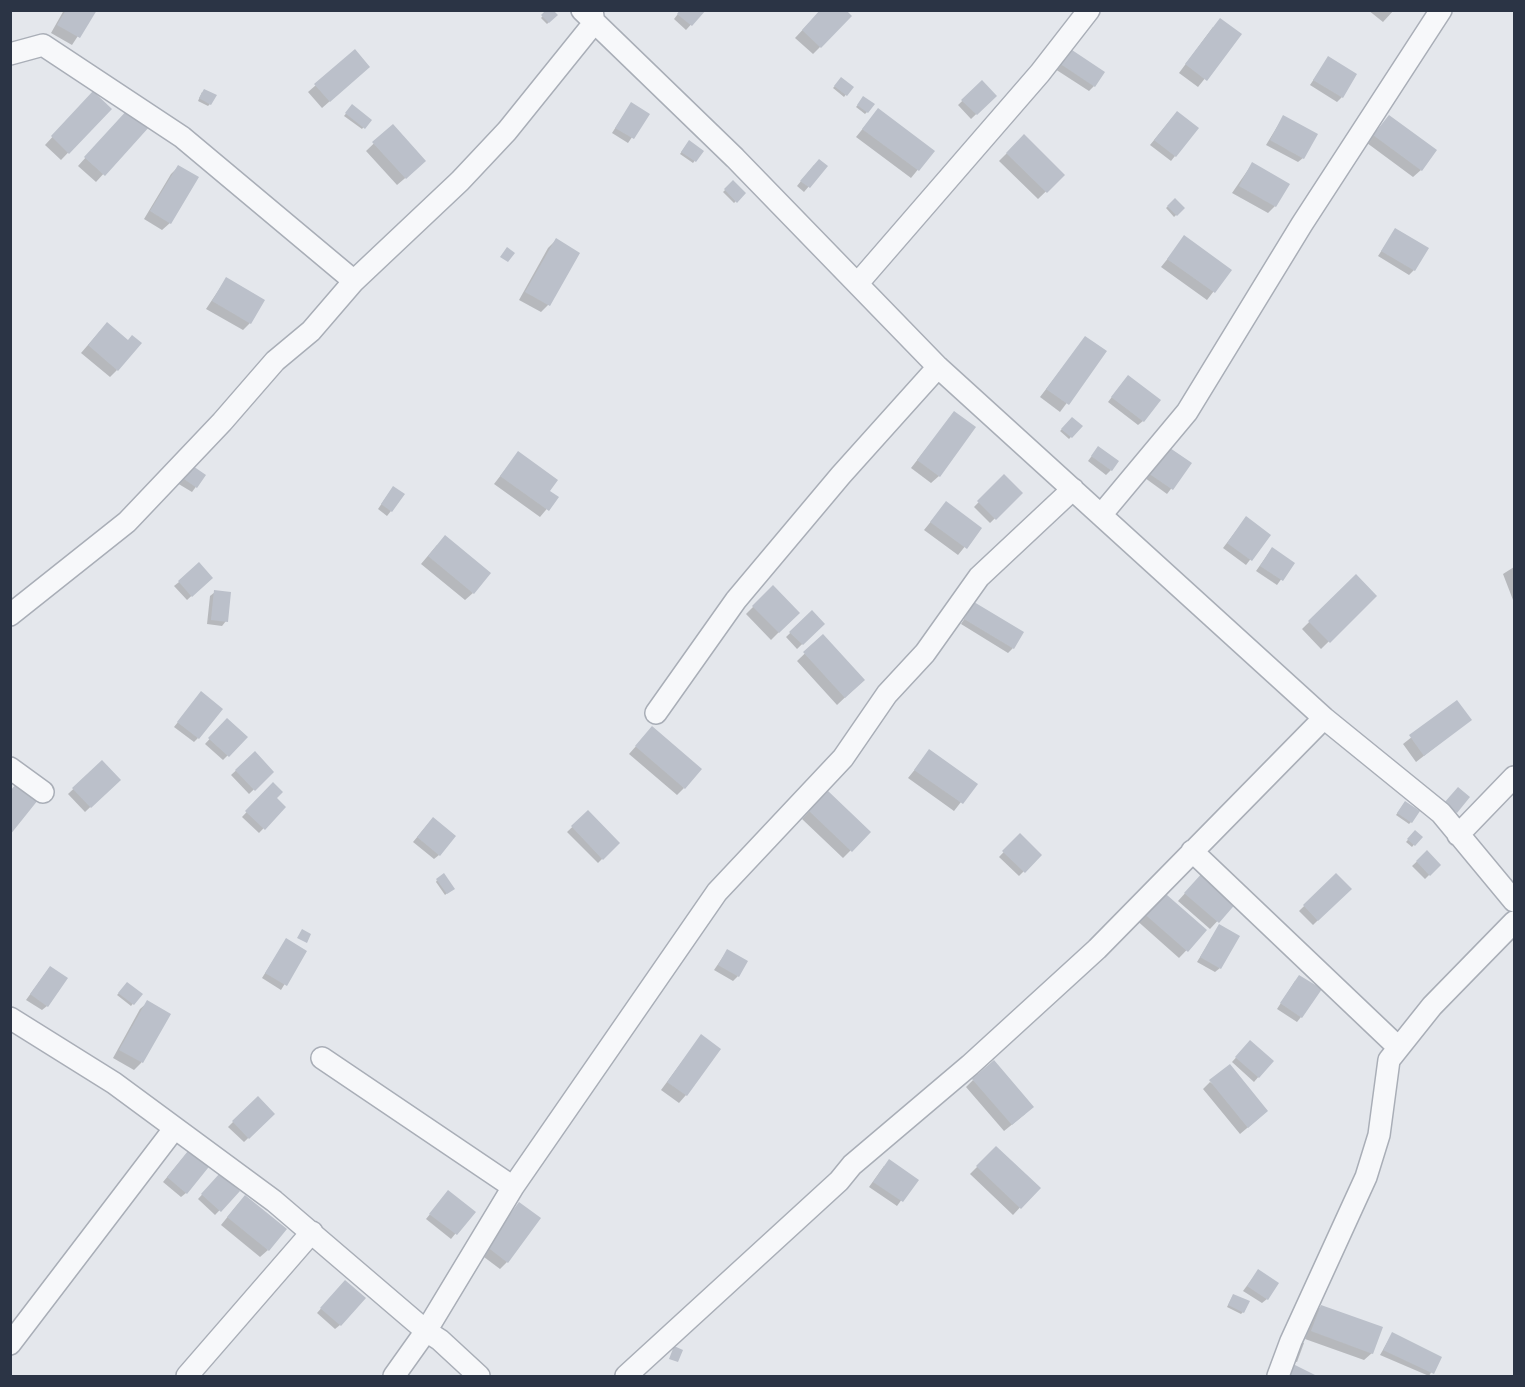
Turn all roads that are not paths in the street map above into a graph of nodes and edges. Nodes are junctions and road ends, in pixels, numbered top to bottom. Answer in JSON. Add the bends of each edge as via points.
{"nodes":[{"id":1,"x":1089,"y":10,"type":"edge"},
{"id":2,"x":1441,"y":10,"type":"edge"},
{"id":3,"x":589,"y":15,"type":"edge"},
{"id":4,"x":10,"y":54,"type":"edge"},
{"id":5,"x":354,"y":281,"type":"junction"},
{"id":6,"x":858,"y":284,"type":"junction"},
{"id":7,"x":938,"y":367,"type":"junction"},
{"id":8,"x":1073,"y":489,"type":"junction"},
{"id":9,"x":1101,"y":515,"type":"junction"},
{"id":10,"x":10,"y":615,"type":"edge"},
{"id":11,"x":657,"y":713,"type":"dead end"},
{"id":12,"x":1324,"y":718,"type":"junction"},
{"id":13,"x":10,"y":768,"type":"edge"},
{"id":14,"x":1515,"y":777,"type":"edge"},
{"id":15,"x":43,"y":792,"type":"dead end"},
{"id":16,"x":1458,"y":835,"type":"junction"},
{"id":17,"x":1192,"y":851,"type":"junction"},
{"id":18,"x":1515,"y":900,"type":"edge"},
{"id":19,"x":1515,"y":922,"type":"edge"},
{"id":20,"x":10,"y":1018,"type":"edge"},
{"id":21,"x":1398,"y":1047,"type":"junction"},
{"id":22,"x":322,"y":1058,"type":"dead end"},
{"id":23,"x":174,"y":1129,"type":"junction"},
{"id":24,"x":513,"y":1187,"type":"junction"},
{"id":25,"x":312,"y":1232,"type":"junction"},
{"id":26,"x":426,"y":1331,"type":"junction"},
{"id":27,"x":10,"y":1344,"type":"edge"},
{"id":28,"x":188,"y":1377,"type":"edge"},
{"id":29,"x":394,"y":1377,"type":"edge"},
{"id":30,"x":479,"y":1377,"type":"edge"},
{"id":31,"x":626,"y":1377,"type":"edge"},
{"id":32,"x":1278,"y":1377,"type":"edge"}],
"edges":[{"from":1,"to":6,"type":"street","via":[[1040,73]]},
{"from":2,"to":9,"type":"street","via":[[1302,224],[1187,412]]},
{"from":3,"to":5,"type":"street","via":[[507,131]]},
{"from":3,"to":6,"type":"street"},
{"from":4,"to":5,"type":"street","via":[[43,45],[182,136]]},
{"from":5,"to":10,"type":"street","via":[[329,312],[274,361],[127,522]]},
{"from":6,"to":7,"type":"street"},
{"from":7,"to":8,"type":"street"},
{"from":7,"to":11,"type":"street","via":[[736,600]]},
{"from":8,"to":9,"type":"street"},
{"from":8,"to":24,"type":"street","via":[[979,576],[925,652],[887,694],[843,758],[717,892]]},
{"from":9,"to":12,"type":"street"},
{"from":12,"to":16,"type":"street","via":[[1441,813]]},
{"from":12,"to":17,"type":"street"},
{"from":13,"to":15,"type":"street"},
{"from":14,"to":16,"type":"street"},
{"from":16,"to":18,"type":"street"},
{"from":17,"to":21,"type":"street"},
{"from":17,"to":31,"type":"street","via":[[1097,949],[970,1065],[852,1165]]},
{"from":19,"to":21,"type":"street","via":[[1432,1006]]},
{"from":20,"to":23,"type":"street","via":[[114,1083]]},
{"from":21,"to":32,"type":"street","via":[[1389,1060],[1379,1135],[1366,1177]]},
{"from":22,"to":24,"type":"street"},
{"from":23,"to":25,"type":"street"},
{"from":23,"to":27,"type":"street"},
{"from":24,"to":26,"type":"street"},
{"from":25,"to":26,"type":"street"},
{"from":25,"to":28,"type":"street"},
{"from":26,"to":29,"type":"street"},
{"from":26,"to":30,"type":"street"}]}
